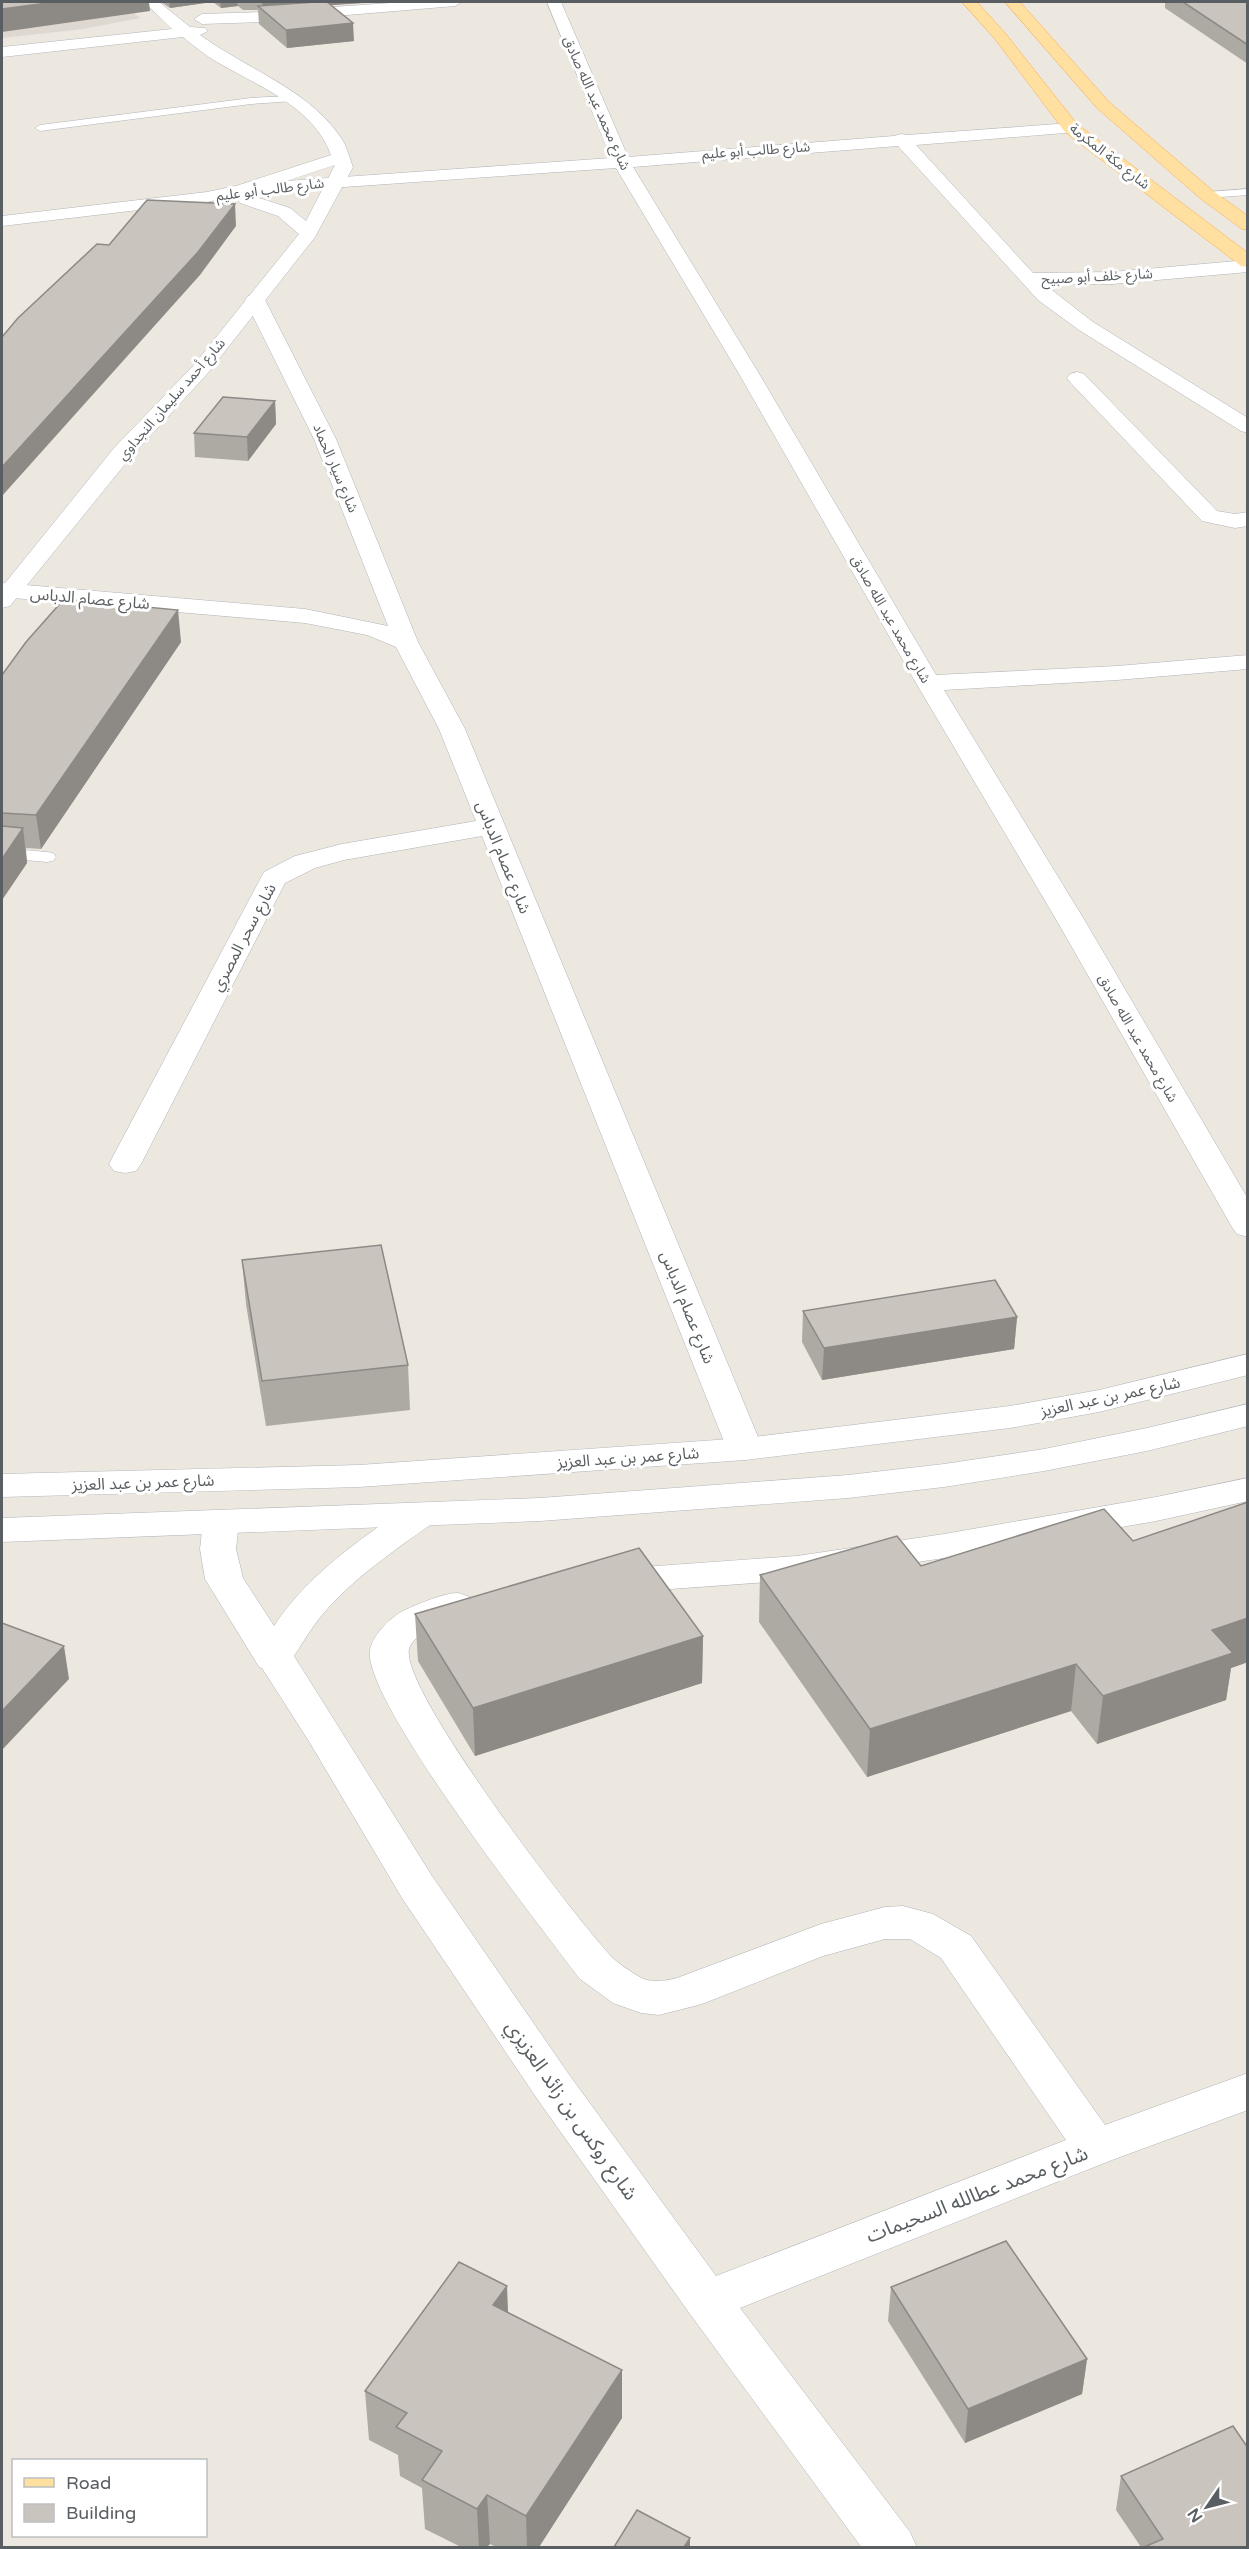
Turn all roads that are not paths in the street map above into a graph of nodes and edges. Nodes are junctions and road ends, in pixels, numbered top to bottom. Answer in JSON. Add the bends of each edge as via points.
{"nodes":[{"id":1,"x":151,"y":2,"type":"edge"},
{"id":2,"x":455,"y":2,"type":"edge"},
{"id":3,"x":554,"y":2,"type":"edge"},
{"id":4,"x":969,"y":2,"type":"edge"},
{"id":5,"x":1012,"y":2,"type":"edge"},
{"id":6,"x":185,"y":8,"type":"dead end"},
{"id":7,"x":213,"y":28,"type":"junction"},
{"id":8,"x":181,"y":29,"type":"junction"},
{"id":9,"x":2,"y":52,"type":"edge"},
{"id":10,"x":245,"y":52,"type":"dead end"},
{"id":11,"x":270,"y":83,"type":"junction"},
{"id":12,"x":289,"y":99,"type":"junction"},
{"id":13,"x":40,"y":128,"type":"dead end"},
{"id":14,"x":1071,"y":128,"type":"junction"},
{"id":15,"x":900,"y":140,"type":"junction"},
{"id":16,"x":340,"y":157,"type":"junction"},
{"id":17,"x":621,"y":161,"type":"junction"},
{"id":18,"x":336,"y":186,"type":"junction"},
{"id":19,"x":1248,"y":192,"type":"edge"},
{"id":20,"x":246,"y":194,"type":"junction"},
{"id":21,"x":1207,"y":195,"type":"junction"},
{"id":22,"x":2,"y":221,"type":"edge"},
{"id":23,"x":1248,"y":225,"type":"edge"},
{"id":24,"x":309,"y":233,"type":"junction"},
{"id":25,"x":1248,"y":264,"type":"edge"},
{"id":26,"x":1028,"y":279,"type":"junction"},
{"id":27,"x":255,"y":300,"type":"junction"},
{"id":28,"x":1077,"y":378,"type":"dead end"},
{"id":29,"x":1248,"y":427,"type":"edge"},
{"id":30,"x":1248,"y":519,"type":"edge"},
{"id":31,"x":4,"y":594,"type":"edge"},
{"id":32,"x":406,"y":642,"type":"junction"},
{"id":33,"x":1248,"y":662,"type":"edge"},
{"id":34,"x":928,"y":683,"type":"junction"},
{"id":35,"x":491,"y":826,"type":"junction"},
{"id":36,"x":2,"y":853,"type":"edge"},
{"id":37,"x":47,"y":857,"type":"dead end"},
{"id":38,"x":125,"y":1164,"type":"dead end"},
{"id":39,"x":1248,"y":1227,"type":"edge"},
{"id":40,"x":1248,"y":1364,"type":"edge"},
{"id":41,"x":1248,"y":1415,"type":"edge"},
{"id":42,"x":745,"y":1449,"type":"junction"},
{"id":43,"x":2,"y":1486,"type":"edge"},
{"id":44,"x":1248,"y":1489,"type":"edge"},
{"id":45,"x":417,"y":1517,"type":"junction"},
{"id":46,"x":221,"y":1522,"type":"junction"},
{"id":47,"x":2,"y":1530,"type":"edge"},
{"id":48,"x":578,"y":1585,"type":"edge"},
{"id":49,"x":489,"y":1598,"type":"edge"},
{"id":50,"x":273,"y":1658,"type":"junction"},
{"id":51,"x":1248,"y":2091,"type":"edge"},
{"id":52,"x":1096,"y":2147,"type":"junction"},
{"id":53,"x":707,"y":2300,"type":"junction"},
{"id":54,"x":892,"y":2547,"type":"edge"}],
"edges":[{"from":1,"to":8,"type":"street"},
{"from":2,"to":7,"type":"street","via":[[263,17]]},
{"from":3,"to":17,"type":"street","name":"شارع محمد عبد الله صادق"},
{"from":4,"to":14,"type":"main road","name":"شارع مكة المكرمة"},
{"from":5,"to":21,"type":"main road","name":"شارع مكة المكرمة","via":[[1103,105]]},
{"from":6,"to":7,"type":"street"},
{"from":7,"to":8,"type":"street"},
{"from":8,"to":9,"type":"street"},
{"from":8,"to":11,"type":"street","via":[[239,70]]},
{"from":10,"to":11,"type":"street","via":[[261,67]]},
{"from":11,"to":12,"type":"street"},
{"from":12,"to":13,"type":"lane"},
{"from":12,"to":16,"type":"street","via":[[319,120],[334,140]]},
{"from":14,"to":15,"type":"street","name":"شارع طالب أبو عليم"},
{"from":14,"to":25,"type":"main road","name":"شارع مكة المكرمة"},
{"from":15,"to":17,"type":"street","name":"شارع طالب أبو عليم"},
{"from":15,"to":26,"type":"street","name":"شارع خلف أبو صبيح"},
{"from":16,"to":18,"type":"street","via":[[344,167]]},
{"from":16,"to":20,"type":"street"},
{"from":17,"to":18,"type":"street","name":"شارع طالب أبو عليم","via":[[441,176],[406,184]]},
{"from":17,"to":34,"type":"street","name":"شارع محمد عبد الله صادق"},
{"from":18,"to":20,"type":"street","name":"شارع طالب أبو عليم"},
{"from":18,"to":24,"type":"street","name":"شارع أحمد سليمان النجداوي"},
{"from":19,"to":21,"type":"lane"},
{"from":20,"to":22,"type":"street","name":"شارع طالب أبو عليم"},
{"from":20,"to":24,"type":"street","via":[[284,212]]},
{"from":21,"to":23,"type":"main road","name":"شارع مكة المكرمة"},
{"from":24,"to":27,"type":"street","name":"شارع أحمد سليمان النجداوي"},
{"from":25,"to":26,"type":"street","name":"شارع خلف أبو صبيح","via":[[1112,278]]},
{"from":26,"to":29,"type":"street","via":[[1086,326]]},
{"from":27,"to":31,"type":"street","name":"شارع أحمد سليمان النجداوي","via":[[200,370],[122,453]]},
{"from":27,"to":32,"type":"street","name":"شارع سيار الحماد","via":[[325,440]]},
{"from":28,"to":30,"type":"street","via":[[1210,516],[1235,521]]},
{"from":31,"to":32,"type":"street","name":"شارع عصام الدباس","via":[[305,616],[373,629]]},
{"from":32,"to":35,"type":"street","name":"شارع عصام الدباس","via":[[452,729]]},
{"from":33,"to":34,"type":"street"},
{"from":34,"to":39,"type":"street","name":"شارع محمد عبد الله صادق"},
{"from":35,"to":38,"type":"street","name":"شارع سحر المصري","via":[[342,852],[305,862],[274,878]]},
{"from":35,"to":42,"type":"street","name":"شارع عصام الدباس"},
{"from":36,"to":37,"type":"lane"},
{"from":40,"to":42,"type":"street","name":"شارع عمر بن عبد العزيز","via":[[1099,1401],[1010,1418]]},
{"from":41,"to":45,"type":"street","via":[[975,1472],[623,1505]]},
{"from":42,"to":43,"type":"street","name":"شارع عمر بن عبد العزيز","via":[[359,1476]]},
{"from":44,"to":48,"type":"street","via":[[945,1546],[796,1568]]},
{"from":45,"to":46,"type":"street"},
{"from":45,"to":50,"type":"street","via":[[369,1550],[321,1592]]},
{"from":46,"to":47,"type":"street"},
{"from":46,"to":50,"type":"street","name":"شارع روكس بن زائد العزيزي","via":[[218,1549],[224,1579]]},
{"from":49,"to":52,"type":"street","via":[[412,1623],[395,1637],[388,1653],[391,1674],[458,1784],[595,1967],[642,1997],[666,1997],[876,1924],[902,1922],[931,1929],[956,1947]]},
{"from":50,"to":53,"type":"street","name":"شارع روكس بن زائد العزيزي","via":[[424,1896],[554,2088]]},
{"from":51,"to":52,"type":"street","name":"شارع محمد عطالله السحيمات"},
{"from":52,"to":53,"type":"street","name":"شارع محمد عطالله السحيمات"},
{"from":53,"to":54,"type":"street","name":"شارع روكس بن زائد العزيزي"}]}
